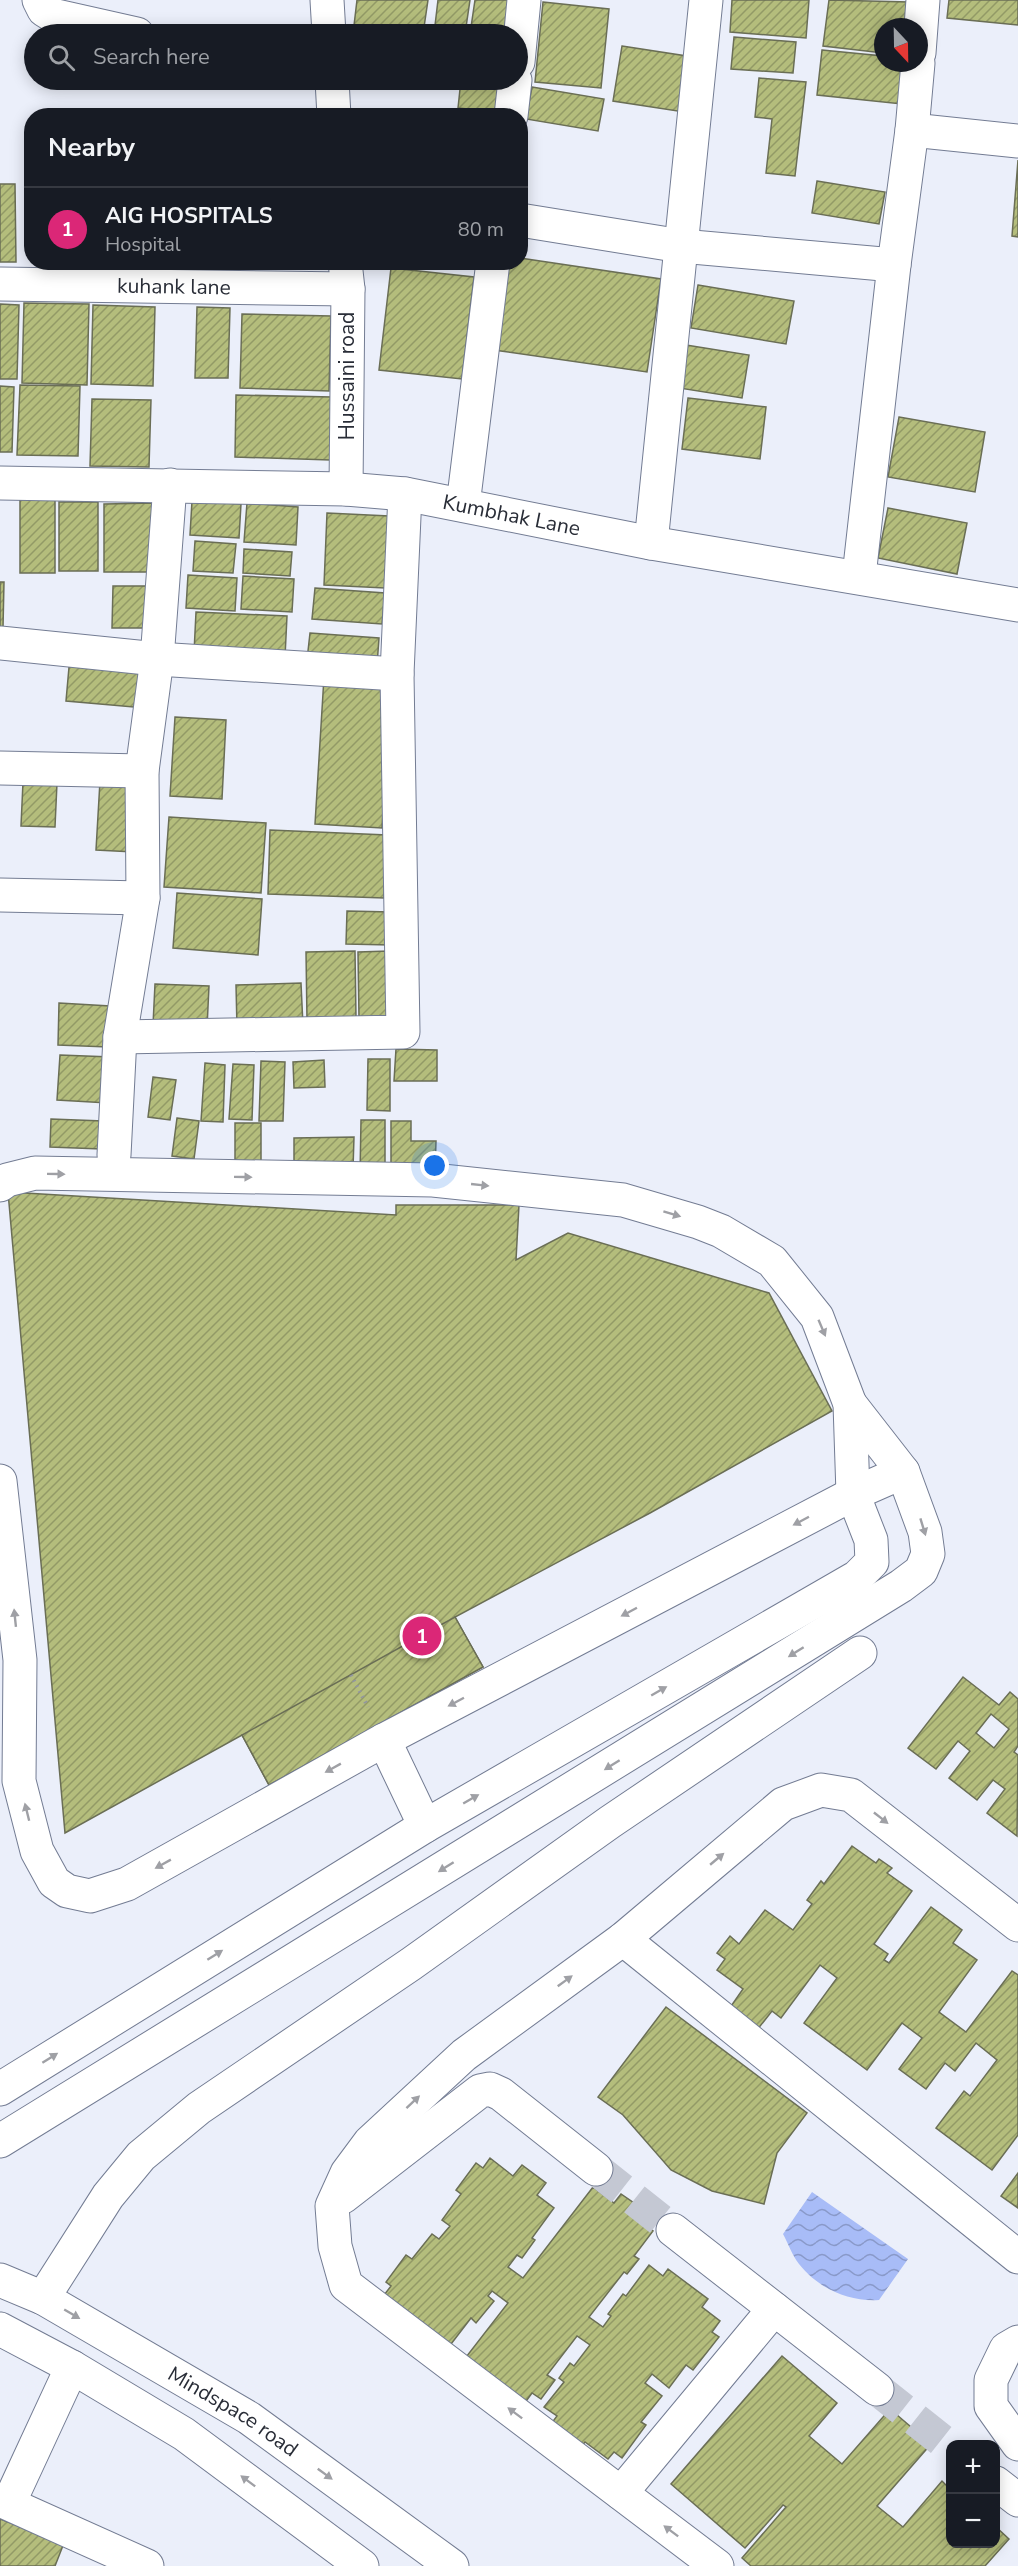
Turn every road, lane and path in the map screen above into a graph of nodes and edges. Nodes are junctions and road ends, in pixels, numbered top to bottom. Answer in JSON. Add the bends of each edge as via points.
{"nodes":[{"id":1,"x":39,"y":0,"type":"edge"},
{"id":2,"x":327,"y":0,"type":"edge"},
{"id":3,"x":524,"y":0,"type":"edge"},
{"id":4,"x":706,"y":0,"type":"edge"},
{"id":5,"x":923,"y":0,"type":"edge"},
{"id":6,"x":922,"y":18,"type":"edge"},
{"id":7,"x":93,"y":24,"type":"edge"},
{"id":8,"x":328,"y":24,"type":"edge"},
{"id":9,"x":522,"y":24,"type":"edge"},
{"id":10,"x":917,"y":72,"type":"edge"},
{"id":11,"x":333,"y":90,"type":"edge"},
{"id":12,"x":515,"y":90,"type":"edge"},
{"id":13,"x":334,"y":108,"type":"edge"},
{"id":14,"x":513,"y":108,"type":"edge"},
{"id":15,"x":912,"y":130,"type":"junction"},
{"id":16,"x":1018,"y":141,"type":"edge"},
{"id":17,"x":528,"y":221,"type":"edge"},
{"id":18,"x":681,"y":246,"type":"junction"},
{"id":19,"x":894,"y":266,"type":"junction"},
{"id":20,"x":492,"y":270,"type":"edge"},
{"id":21,"x":347,"y":276,"type":"edge"},
{"id":22,"x":0,"y":284,"type":"edge"},
{"id":23,"x":0,"y":483,"type":"edge"},
{"id":24,"x":170,"y":485,"type":"junction"},
{"id":25,"x":346,"y":489,"type":"junction"},
{"id":26,"x":405,"y":494,"type":"junction"},
{"id":27,"x":463,"y":506,"type":"junction"},
{"id":28,"x":651,"y":543,"type":"junction"},
{"id":29,"x":860,"y":576,"type":"junction"},
{"id":30,"x":1018,"y":605,"type":"edge"},
{"id":31,"x":0,"y":643,"type":"edge"},
{"id":32,"x":157,"y":659,"type":"junction"},
{"id":33,"x":397,"y":674,"type":"junction"},
{"id":34,"x":0,"y":768,"type":"edge"},
{"id":35,"x":142,"y":771,"type":"junction"},
{"id":36,"x":0,"y":895,"type":"edge"},
{"id":37,"x":143,"y":898,"type":"junction"},
{"id":38,"x":120,"y":1037,"type":"junction"},
{"id":39,"x":114,"y":1155,"type":"dead end"},
{"id":40,"x":0,"y":1185,"type":"edge"},
{"id":41,"x":850,"y":1404,"type":"junction"},
{"id":42,"x":903,"y":1472,"type":"junction"},
{"id":43,"x":0,"y":1481,"type":"edge"},
{"id":44,"x":853,"y":1494,"type":"junction"},
{"id":45,"x":860,"y":1653,"type":"dead end"},
{"id":46,"x":621,"y":1713,"type":"junction"},
{"id":47,"x":384,"y":1740,"type":"junction"},
{"id":48,"x":640,"y":1748,"type":"junction"},
{"id":49,"x":425,"y":1826,"type":"junction"},
{"id":50,"x":1018,"y":1925,"type":"edge"},
{"id":51,"x":623,"y":1939,"type":"junction"},
{"id":52,"x":0,"y":2089,"type":"edge"},
{"id":53,"x":0,"y":2141,"type":"edge"},
{"id":54,"x":596,"y":2169,"type":"tunnel mouth"},
{"id":55,"x":332,"y":2206,"type":"junction"},
{"id":56,"x":674,"y":2230,"type":"tunnel mouth"},
{"id":57,"x":1018,"y":2257,"type":"edge"},
{"id":58,"x":0,"y":2280,"type":"edge"},
{"id":59,"x":43,"y":2298,"type":"junction"},
{"id":60,"x":774,"y":2309,"type":"junction"},
{"id":61,"x":0,"y":2329,"type":"edge"},
{"id":62,"x":1018,"y":2342,"type":"edge"},
{"id":63,"x":72,"y":2367,"type":"junction"},
{"id":64,"x":877,"y":2389,"type":"tunnel mouth"},
{"id":65,"x":1018,"y":2444,"type":"edge"},
{"id":66,"x":1000,"y":2486,"type":"edge"},
{"id":67,"x":621,"y":2493,"type":"junction"},
{"id":68,"x":1018,"y":2500,"type":"edge"},
{"id":69,"x":4,"y":2502,"type":"edge"},
{"id":70,"x":147,"y":2566,"type":"edge"},
{"id":71,"x":362,"y":2566,"type":"edge"},
{"id":72,"x":452,"y":2566,"type":"edge"},
{"id":73,"x":717,"y":2566,"type":"edge"}],
"edges":[{"from":1,"to":7,"type":"street","via":[[52,15]]},
{"from":2,"to":8,"type":"street"},
{"from":3,"to":9,"type":"street"},
{"from":4,"to":18,"type":"street"},
{"from":5,"to":6,"type":"street"},
{"from":10,"to":15,"type":"street"},
{"from":11,"to":13,"type":"street"},
{"from":12,"to":14,"type":"street"},
{"from":15,"to":16,"type":"street"},
{"from":15,"to":19,"type":"street"},
{"from":17,"to":18,"type":"street"},
{"from":18,"to":19,"type":"street"},
{"from":18,"to":28,"type":"street"},
{"from":19,"to":29,"type":"street"},
{"from":20,"to":27,"type":"street"},
{"from":21,"to":22,"type":"street","name":"kuhank lane"},
{"from":21,"to":25,"type":"street","name":"Hussaini road"},
{"from":23,"to":24,"type":"street","name":"Kumbhak Lane"},
{"from":24,"to":25,"type":"street","name":"Kumbhak Lane"},
{"from":24,"to":32,"type":"street"},
{"from":25,"to":26,"type":"street","name":"Kumbhak Lane"},
{"from":26,"to":27,"type":"street","name":"Kumbhak Lane"},
{"from":26,"to":33,"type":"street"},
{"from":27,"to":28,"type":"street","name":"Kumbhak Lane"},
{"from":28,"to":29,"type":"street","name":"Kumbhak Lane"},
{"from":29,"to":30,"type":"street","name":"Kumbhak Lane"},
{"from":31,"to":32,"type":"street"},
{"from":32,"to":33,"type":"street"},
{"from":32,"to":35,"type":"street"},
{"from":33,"to":38,"type":"street","via":[[403,1032]]},
{"from":34,"to":35,"type":"street"},
{"from":35,"to":37,"type":"street"},
{"from":36,"to":37,"type":"street"},
{"from":37,"to":38,"type":"street"},
{"from":38,"to":39,"type":"street"},
{"from":40,"to":41,"type":"street","one_way":true,"via":[[35,1173],[433,1180],[623,1200],[721,1231],[772,1261],[817,1317]]},
{"from":41,"to":42,"type":"street"},
{"from":41,"to":44,"type":"street"},
{"from":42,"to":44,"type":"street"},
{"from":42,"to":48,"type":"street","one_way":true,"via":[[925,1532],[928,1554],[921,1571]]},
{"from":47,"to":43,"type":"street","one_way":true,"via":[[127,1884],[90,1896],[67,1891],[54,1882],[37,1851],[20,1780],[20,1660]]},
{"from":46,"to":44,"type":"street","one_way":true,"via":[[857,1577],[872,1562],[871,1540]]},
{"from":44,"to":47,"type":"street","one_way":true},
{"from":45,"to":59,"type":"street","via":[[199,2108],[141,2156],[121,2180]]},
{"from":46,"to":48,"type":"street"},
{"from":49,"to":46,"type":"street","one_way":true},
{"from":47,"to":49,"type":"street"},
{"from":48,"to":53,"type":"street","one_way":true},
{"from":52,"to":49,"type":"street","one_way":true},
{"from":51,"to":50,"type":"street","one_way":true,"via":[[783,1804],[821,1790],[851,1795]]},
{"from":55,"to":51,"type":"street","one_way":true,"via":[[346,2173],[370,2142],[464,2055]]},
{"from":51,"to":57,"type":"street"},
{"from":54,"to":55,"type":"street","via":[[490,2089],[480,2091]]},
{"from":67,"to":55,"type":"street","one_way":true,"via":[[346,2285],[335,2246]]},
{"from":56,"to":60,"type":"street"},
{"from":58,"to":59,"type":"street","name":"Mindspace road"},
{"from":59,"to":72,"type":"street","name":"Mindspace road","one_way":true,"via":[[249,2418]]},
{"from":60,"to":64,"type":"street"},
{"from":60,"to":67,"type":"street"},
{"from":61,"to":63,"type":"street"},
{"from":62,"to":65,"type":"street","via":[[1006,2349],[991,2380],[991,2406]]},
{"from":63,"to":69,"type":"street"},
{"from":71,"to":63,"type":"street","one_way":true,"via":[[184,2434]]},
{"from":66,"to":68,"type":"street"},
{"from":73,"to":67,"type":"street","one_way":true},
{"from":69,"to":70,"type":"street"}]}
